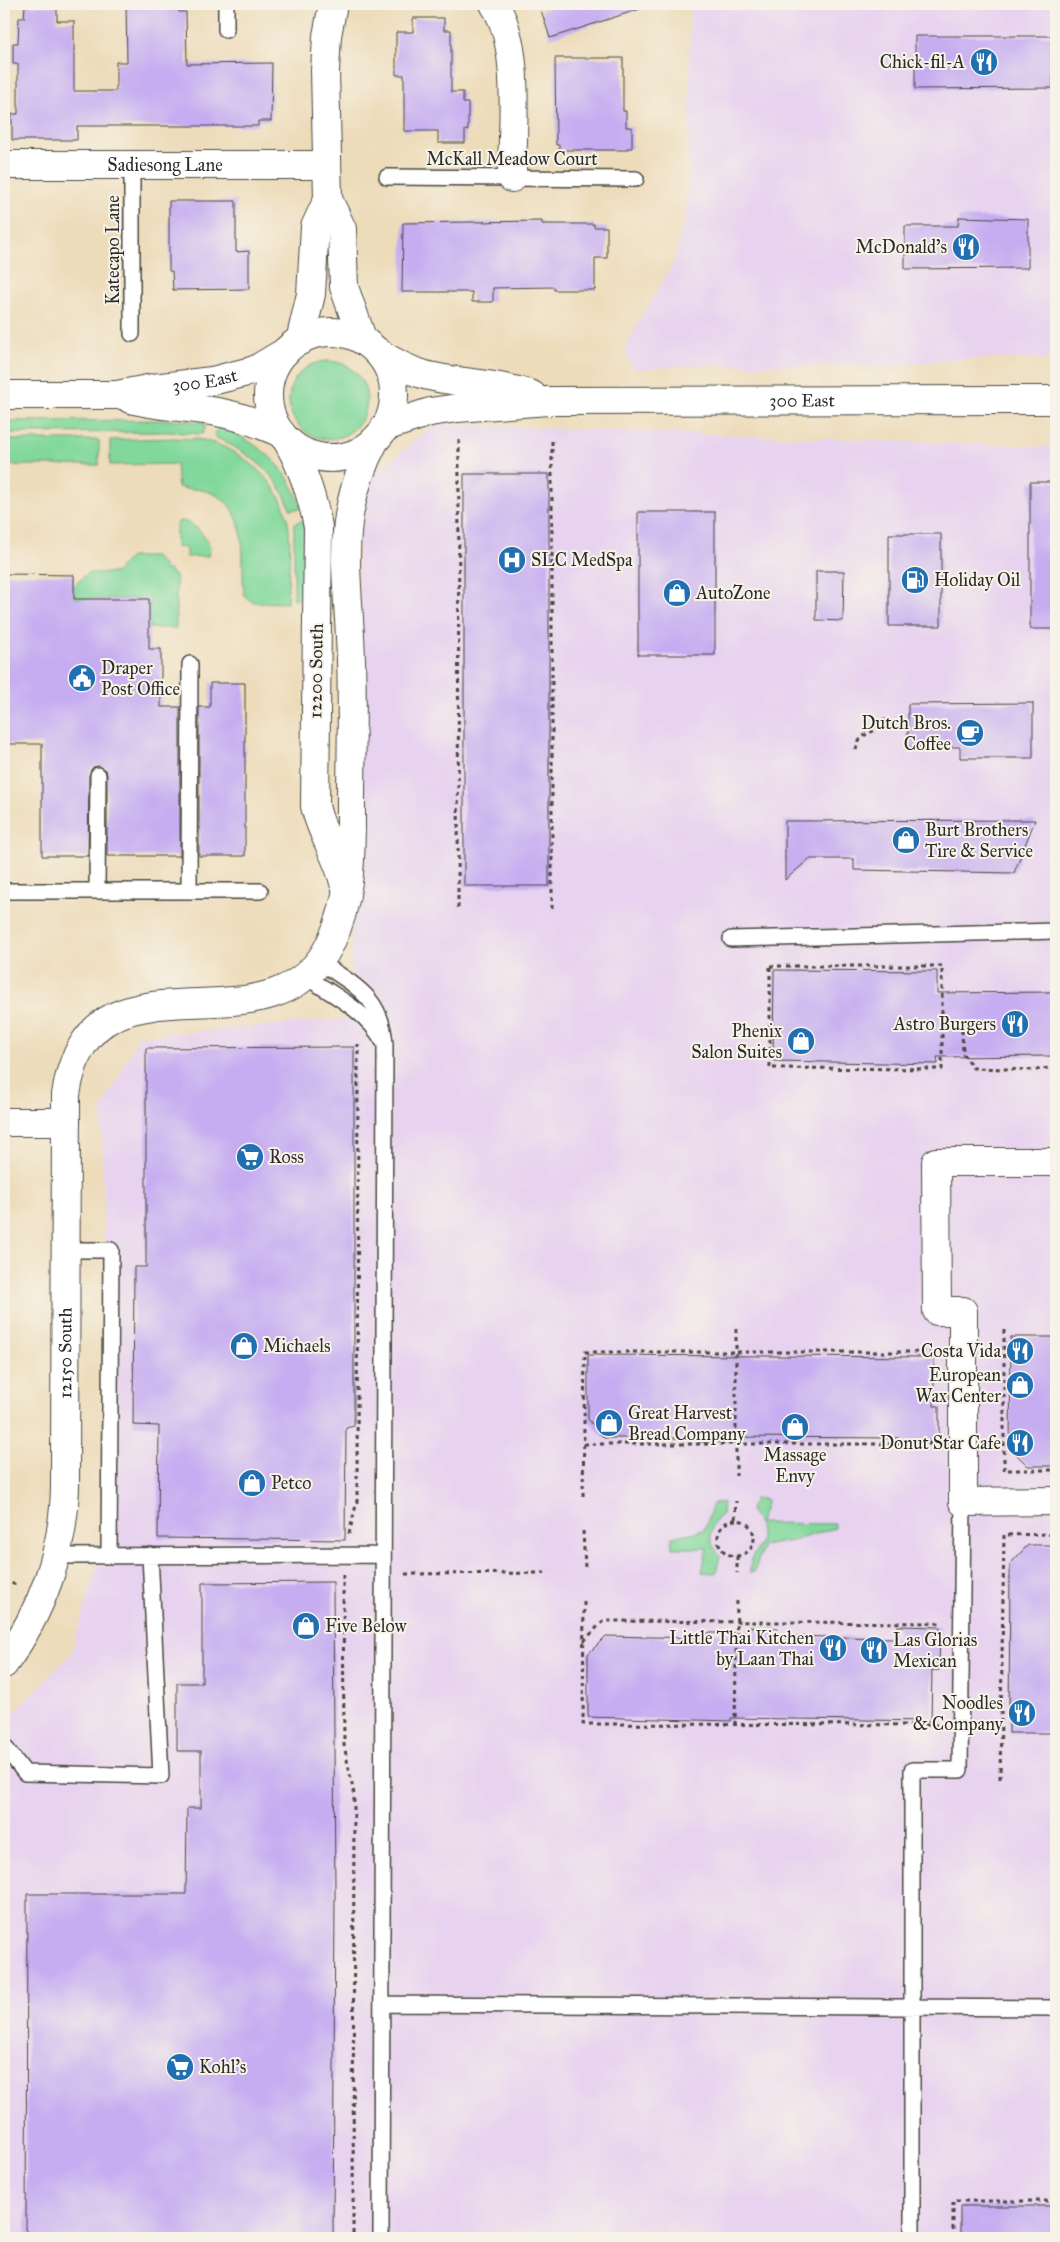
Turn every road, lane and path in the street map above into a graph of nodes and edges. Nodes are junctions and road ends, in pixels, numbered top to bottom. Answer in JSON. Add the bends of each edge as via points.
{"nodes":[{"id":1,"x":226,"y":4,"type":"edge"},
{"id":2,"x":333,"y":4,"type":"edge"},
{"id":3,"x":494,"y":4,"type":"edge"},
{"id":4,"x":226,"y":30,"type":"dead end"},
{"id":5,"x":4,"y":165,"type":"edge"},
{"id":6,"x":132,"y":165,"type":"junction"},
{"id":7,"x":326,"y":165,"type":"junction"},
{"id":8,"x":387,"y":177,"type":"dead end"},
{"id":9,"x":512,"y":178,"type":"junction"},
{"id":10,"x":636,"y":179,"type":"dead end"},
{"id":11,"x":328,"y":199,"type":"junction"},
{"id":12,"x":132,"y":334,"type":"dead end"},
{"id":13,"x":293,"y":346,"type":"junction"},
{"id":14,"x":369,"y":346,"type":"junction"},
{"id":15,"x":4,"y":395,"type":"edge"},
{"id":16,"x":117,"y":395,"type":"junction"},
{"id":17,"x":1056,"y":400,"type":"edge"},
{"id":18,"x":548,"y":401,"type":"junction"},
{"id":19,"x":380,"y":433,"type":"junction"},
{"id":20,"x":284,"y":436,"type":"junction"},
{"id":21,"x":459,"y":440,"type":"dead end"},
{"id":22,"x":552,"y":441,"type":"dead end"},
{"id":23,"x":190,"y":664,"type":"dead end"},
{"id":24,"x":885,"y":718,"type":"dead end"},
{"id":25,"x":856,"y":750,"type":"dead end"},
{"id":26,"x":98,"y":775,"type":"dead end"},
{"id":27,"x":4,"y":890,"type":"edge"},
{"id":28,"x":97,"y":890,"type":"junction"},
{"id":29,"x":260,"y":890,"type":"dead end"},
{"id":30,"x":189,"y":891,"type":"junction"},
{"id":31,"x":345,"y":902,"type":"junction"},
{"id":32,"x":458,"y":908,"type":"dead end"},
{"id":33,"x":552,"y":909,"type":"dead end"},
{"id":34,"x":1056,"y":931,"type":"edge"},
{"id":35,"x":731,"y":938,"type":"dead end"},
{"id":36,"x":770,"y":966,"type":"joint"},
{"id":37,"x":313,"y":969,"type":"junction"},
{"id":38,"x":962,"y":1030,"type":"dead end"},
{"id":39,"x":358,"y":1037,"type":"dead end"},
{"id":40,"x":1056,"y":1067,"type":"edge"},
{"id":41,"x":4,"y":1122,"type":"edge"},
{"id":42,"x":66,"y":1122,"type":"junction"},
{"id":43,"x":1056,"y":1162,"type":"edge"},
{"id":44,"x":66,"y":1250,"type":"junction"},
{"id":45,"x":736,"y":1329,"type":"dead end"},
{"id":46,"x":1004,"y":1330,"type":"dead end"},
{"id":47,"x":736,"y":1352,"type":"junction"},
{"id":48,"x":942,"y":1352,"type":"dead end"},
{"id":49,"x":584,"y":1444,"type":"junction"},
{"id":50,"x":736,"y":1444,"type":"junction"},
{"id":51,"x":942,"y":1444,"type":"dead end"},
{"id":52,"x":1056,"y":1470,"type":"edge"},
{"id":53,"x":736,"y":1476,"type":"dead end"},
{"id":54,"x":583,"y":1496,"type":"dead end"},
{"id":55,"x":736,"y":1501,"type":"dead end"},
{"id":56,"x":1056,"y":1501,"type":"edge"},
{"id":57,"x":963,"y":1502,"type":"junction"},
{"id":58,"x":735,"y":1519,"type":"junction"},
{"id":59,"x":583,"y":1531,"type":"dead end"},
{"id":60,"x":1056,"y":1534,"type":"edge"},
{"id":61,"x":150,"y":1555,"type":"junction"},
{"id":62,"x":345,"y":1555,"type":"junction"},
{"id":63,"x":383,"y":1555,"type":"junction"},
{"id":64,"x":56,"y":1556,"type":"junction"},
{"id":65,"x":109,"y":1556,"type":"junction"},
{"id":66,"x":737,"y":1556,"type":"junction"},
{"id":67,"x":585,"y":1568,"type":"dead end"},
{"id":68,"x":547,"y":1573,"type":"dead end"},
{"id":69,"x":737,"y":1573,"type":"dead end"},
{"id":70,"x":404,"y":1574,"type":"dead end"},
{"id":71,"x":737,"y":1598,"type":"dead end"},
{"id":72,"x":584,"y":1602,"type":"dead end"},
{"id":73,"x":941,"y":1615,"type":"dead end"},
{"id":74,"x":736,"y":1622,"type":"junction"},
{"id":75,"x":942,"y":1623,"type":"junction"},
{"id":76,"x":941,"y":1632,"type":"dead end"},
{"id":77,"x":584,"y":1642,"type":"junction"},
{"id":78,"x":4,"y":1664,"type":"edge"},
{"id":79,"x":941,"y":1716,"type":"dead end"},
{"id":80,"x":734,"y":1725,"type":"junction"},
{"id":81,"x":4,"y":1746,"type":"edge"},
{"id":82,"x":1000,"y":1778,"type":"dead end"},
{"id":83,"x":382,"y":2004,"type":"junction"},
{"id":84,"x":913,"y":2007,"type":"junction"},
{"id":85,"x":1056,"y":2008,"type":"edge"},
{"id":86,"x":1056,"y":2201,"type":"edge"},
{"id":87,"x":352,"y":2238,"type":"edge"},
{"id":88,"x":381,"y":2238,"type":"edge"},
{"id":89,"x":912,"y":2238,"type":"edge"},
{"id":90,"x":953,"y":2238,"type":"edge"}],
"edges":[{"from":1,"to":4,"type":"lane"},
{"from":2,"to":7,"type":"street","via":[[325,71]]},
{"from":3,"to":9,"type":"street","via":[[512,54]]},
{"from":5,"to":6,"type":"street","name":"Sadiesong Lane"},
{"from":6,"to":7,"type":"street","name":"Sadiesong Lane"},
{"from":6,"to":12,"type":"lane","name":"Katecapo Lane"},
{"from":7,"to":11,"type":"street"},
{"from":8,"to":9,"type":"lane","name":"McKall Meadow Court"},
{"from":9,"to":10,"type":"lane","name":"McKall Meadow Court"},
{"from":11,"to":13,"type":"street","via":[[315,227],[310,294]]},
{"from":11,"to":14,"type":"street","via":[[342,229],[344,287]]},
{"from":13,"to":14,"type":"street","via":[[315,334],[331,332],[348,334]]},
{"from":13,"to":16,"type":"street","name":"300 East","via":[[255,370],[231,378]]},
{"from":13,"to":20,"type":"street","via":[[278,362],[268,390],[273,420]]},
{"from":14,"to":18,"type":"street","name":"300 East","via":[[406,369],[506,388]]},
{"from":14,"to":19,"type":"street","via":[[386,364],[392,379],[392,412]]},
{"from":15,"to":16,"type":"street","name":"300 East"},
{"from":16,"to":20,"type":"street","name":"300 East","via":[[223,413],[255,422]]},
{"from":17,"to":18,"type":"street","name":"300 East"},
{"from":18,"to":19,"type":"street","name":"300 East","via":[[422,414]]},
{"from":19,"to":20,"type":"street","via":[[362,450],[331,458],[299,450]]},
{"from":19,"to":31,"type":"street","name":"12200 South","via":[[356,483],[345,536],[351,662],[351,861]]},
{"from":20,"to":31,"type":"street","name":"12200 South","via":[[309,486],[318,527],[316,806],[325,839],[341,869]]},
{"from":21,"to":32,"type":"path"},
{"from":22,"to":33,"type":"path"},
{"from":23,"to":30,"type":"lane"},
{"from":24,"to":25,"type":"path","via":[[865,734]]},
{"from":26,"to":28,"type":"lane"},
{"from":27,"to":28,"type":"lane"},
{"from":28,"to":30,"type":"lane"},
{"from":29,"to":30,"type":"lane"},
{"from":31,"to":37,"type":"street","name":"12200 South","via":[[336,929]]},
{"from":34,"to":35,"type":"lane"},
{"from":36,"to":36,"type":"path","via":[[770,1068],[942,1070],[942,966]]},
{"from":37,"to":42,"type":"street","name":"12150 South","via":[[283,991],[266,996],[133,1008],[108,1018],[90,1034],[77,1055],[68,1079]]},
{"from":37,"to":63,"type":"lane","via":[[362,1014],[385,1044]]},
{"from":38,"to":40,"type":"path","via":[[963,1054],[974,1068],[1034,1070]]},
{"from":39,"to":62,"type":"path","via":[[357,1501]]},
{"from":41,"to":42,"type":"street"},
{"from":42,"to":44,"type":"street","name":"12150 South"},
{"from":43,"to":57,"type":"street","via":[[936,1162],[937,1311],[963,1311]]},
{"from":44,"to":64,"type":"street","name":"12150 South","via":[[65,1504]]},
{"from":44,"to":65,"type":"lane","via":[[111,1250]]},
{"from":45,"to":47,"type":"path"},
{"from":46,"to":52,"type":"path","via":[[1004,1470]]},
{"from":47,"to":48,"type":"path"},
{"from":47,"to":49,"type":"path","via":[[585,1352]]},
{"from":47,"to":50,"type":"path"},
{"from":49,"to":50,"type":"path"},
{"from":49,"to":54,"type":"path"},
{"from":50,"to":51,"type":"path"},
{"from":50,"to":53,"type":"path"},
{"from":55,"to":58,"type":"path"},
{"from":56,"to":57,"type":"street"},
{"from":57,"to":84,"type":"lane","via":[[960,1770],[912,1770]]},
{"from":58,"to":66,"type":"path","via":[[725,1523],[718,1539],[723,1550]]},
{"from":58,"to":66,"type":"path","via":[[747,1522],[754,1538],[750,1549]]},
{"from":59,"to":67,"type":"path"},
{"from":60,"to":82,"type":"path","via":[[1004,1535]]},
{"from":61,"to":62,"type":"lane"},
{"from":61,"to":65,"type":"lane"},
{"from":61,"to":81,"type":"lane","via":[[160,1776],[25,1773]]},
{"from":62,"to":63,"type":"lane"},
{"from":62,"to":87,"type":"path","via":[[342,1564],[344,1745],[354,1794]]},
{"from":63,"to":83,"type":"lane"},
{"from":64,"to":65,"type":"lane"},
{"from":64,"to":78,"type":"street","name":"12150 South","via":[[31,1622]]},
{"from":66,"to":69,"type":"path"},
{"from":68,"to":70,"type":"path"},
{"from":71,"to":74,"type":"path"},
{"from":72,"to":77,"type":"path"},
{"from":73,"to":75,"type":"path"},
{"from":74,"to":75,"type":"path"},
{"from":74,"to":77,"type":"path","via":[[603,1621]]},
{"from":74,"to":80,"type":"path"},
{"from":75,"to":76,"type":"path"},
{"from":77,"to":80,"type":"path","via":[[583,1724]]},
{"from":79,"to":80,"type":"path","via":[[941,1725]]},
{"from":83,"to":84,"type":"lane"},
{"from":83,"to":88,"type":"lane"},
{"from":84,"to":85,"type":"lane"},
{"from":84,"to":89,"type":"lane"},
{"from":86,"to":90,"type":"path","via":[[953,2201]]}]}
